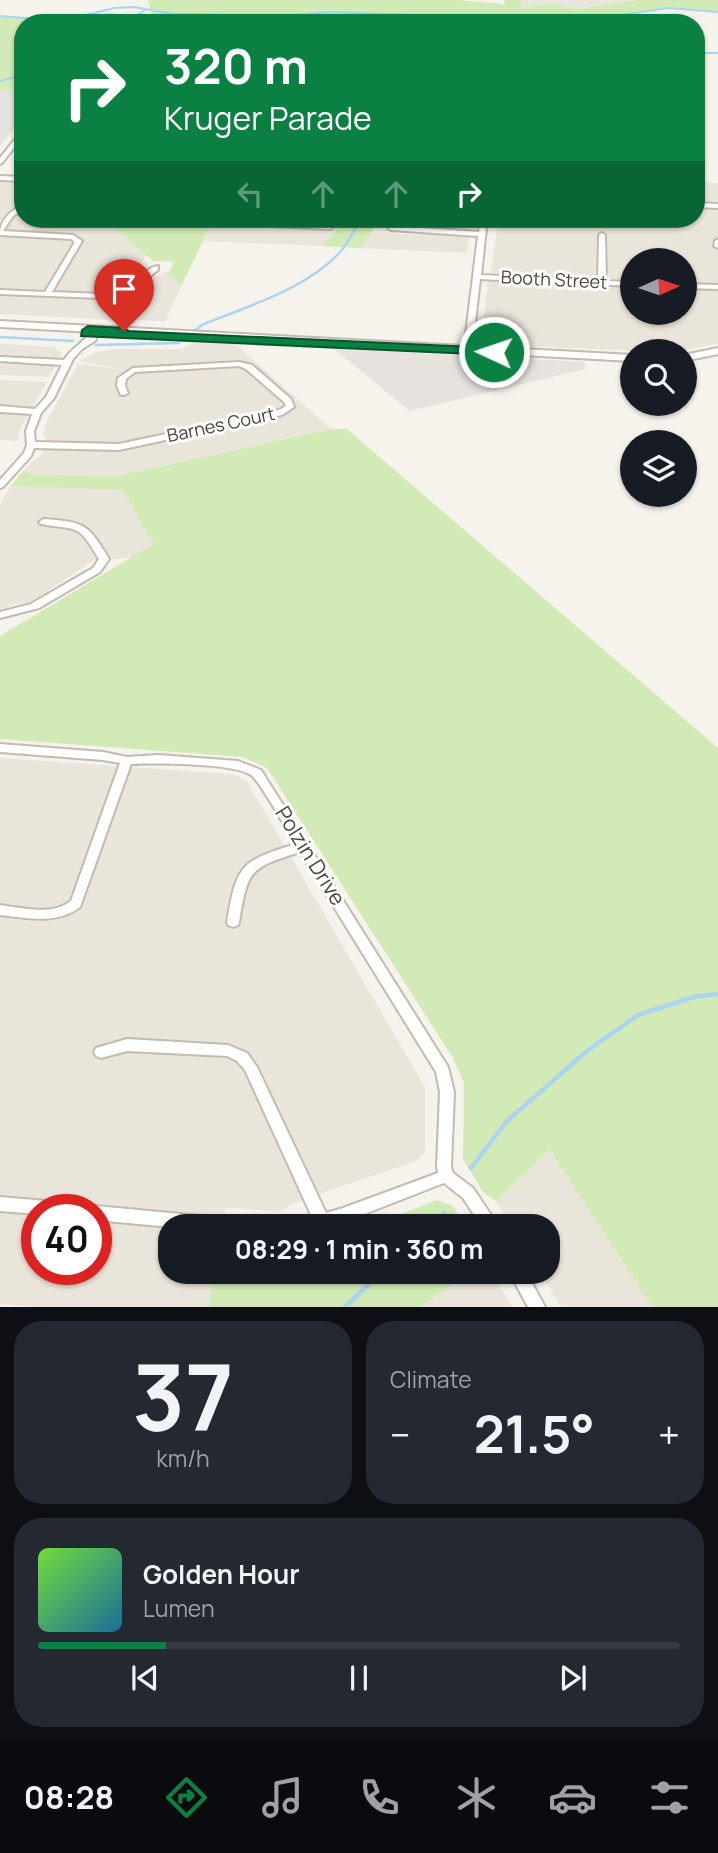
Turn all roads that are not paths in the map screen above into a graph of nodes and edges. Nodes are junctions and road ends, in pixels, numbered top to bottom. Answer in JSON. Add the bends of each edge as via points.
{"nodes":[{"id":1,"x":14,"y":143,"type":"edge"},
{"id":2,"x":0,"y":149,"type":"edge"},
{"id":3,"x":9,"y":149,"type":"junction"},
{"id":4,"x":0,"y":162,"type":"edge"},
{"id":5,"x":14,"y":213,"type":"edge"},
{"id":6,"x":391,"y":228,"type":"dead end"},
{"id":7,"x":482,"y":228,"type":"edge"},
{"id":8,"x":0,"y":232,"type":"edge"},
{"id":9,"x":481,"y":234,"type":"junction"},
{"id":10,"x":602,"y":235,"type":"dead end"},
{"id":11,"x":155,"y":268,"type":"dead end"},
{"id":12,"x":476,"y":277,"type":"junction"},
{"id":13,"x":602,"y":283,"type":"junction"},
{"id":14,"x":620,"y":284,"type":"edge"},
{"id":15,"x":697,"y":286,"type":"edge"},
{"id":16,"x":718,"y":286,"type":"edge"},
{"id":17,"x":0,"y":292,"type":"edge"},
{"id":18,"x":47,"y":294,"type":"junction"},
{"id":19,"x":127,"y":297,"type":"junction"},
{"id":20,"x":126,"y":317,"type":"dead end"},
{"id":21,"x":0,"y":327,"type":"edge"},
{"id":22,"x":91,"y":332,"type":"junction"},
{"id":23,"x":718,"y":351,"type":"edge"},
{"id":24,"x":467,"y":354,"type":"junction"},
{"id":25,"x":697,"y":355,"type":"edge"},
{"id":26,"x":620,"y":358,"type":"edge"},
{"id":27,"x":0,"y":359,"type":"edge"},
{"id":28,"x":66,"y":363,"type":"junction"},
{"id":29,"x":124,"y":393,"type":"dead end"},
{"id":30,"x":0,"y":409,"type":"edge"},
{"id":31,"x":37,"y":412,"type":"junction"},
{"id":32,"x":31,"y":445,"type":"junction"},
{"id":33,"x":2,"y":480,"type":"edge"},
{"id":34,"x":44,"y":522,"type":"dead end"},
{"id":35,"x":0,"y":615,"type":"edge"},
{"id":36,"x":0,"y":748,"type":"edge"},
{"id":37,"x":127,"y":761,"type":"junction"},
{"id":38,"x":304,"y":846,"type":"junction"},
{"id":39,"x":0,"y":910,"type":"edge"},
{"id":40,"x":233,"y":922,"type":"dead end"},
{"id":41,"x":100,"y":1052,"type":"dead end"},
{"id":42,"x":446,"y":1176,"type":"junction"},
{"id":43,"x":0,"y":1204,"type":"edge"},
{"id":44,"x":21,"y":1206,"type":"edge"},
{"id":45,"x":319,"y":1214,"type":"edge"},
{"id":46,"x":349,"y":1214,"type":"edge"},
{"id":47,"x":482,"y":1214,"type":"edge"},
{"id":48,"x":112,"y":1215,"type":"edge"},
{"id":49,"x":158,"y":1219,"type":"edge"},
{"id":50,"x":524,"y":1284,"type":"edge"},
{"id":51,"x":537,"y":1307,"type":"edge"}],
"edges":[{"from":1,"to":3,"type":"street"},
{"from":2,"to":3,"type":"street"},
{"from":3,"to":4,"type":"street"},
{"from":5,"to":8,"type":"street"},
{"from":6,"to":9,"type":"street"},
{"from":7,"to":9,"type":"street"},
{"from":8,"to":18,"type":"street","via":[[79,240]]},
{"from":9,"to":12,"type":"street"},
{"from":10,"to":13,"type":"street"},
{"from":11,"to":19,"type":"street"},
{"from":12,"to":13,"type":"street","name":"Booth Street"},
{"from":12,"to":24,"type":"street"},
{"from":13,"to":14,"type":"street","name":"Booth Street"},
{"from":15,"to":16,"type":"street"},
{"from":17,"to":18,"type":"street"},
{"from":18,"to":19,"type":"street"},
{"from":19,"to":20,"type":"street","via":[[132,305]]},
{"from":21,"to":22,"type":"street"},
{"from":22,"to":24,"type":"street"},
{"from":22,"to":28,"type":"street"},
{"from":23,"to":25,"type":"street"},
{"from":24,"to":26,"type":"street"},
{"from":27,"to":28,"type":"street"},
{"from":28,"to":31,"type":"street","via":[[50,398]]},
{"from":29,"to":32,"type":"street","name":"Barnes Court","via":[[122,378],[133,370],[243,365],[290,407],[119,447]]},
{"from":30,"to":31,"type":"street"},
{"from":31,"to":32,"type":"street"},
{"from":32,"to":33,"type":"street"},
{"from":34,"to":35,"type":"street","via":[[87,530],[103,563],[36,606]]},
{"from":36,"to":37,"type":"street","name":"Polzin Drive"},
{"from":37,"to":38,"type":"street","name":"Polzin Drive","via":[[158,759],[252,769]]},
{"from":37,"to":39,"type":"street","via":[[71,910],[53,914]]},
{"from":38,"to":40,"type":"street","via":[[250,865],[241,878]]},
{"from":38,"to":42,"type":"street","name":"Polzin Drive","via":[[443,1071]]},
{"from":41,"to":45,"type":"street","via":[[127,1045],[228,1051],[242,1057]]},
{"from":42,"to":46,"type":"street"},
{"from":42,"to":47,"type":"street","via":[[468,1193]]},
{"from":43,"to":44,"type":"street"},
{"from":48,"to":49,"type":"street"},
{"from":50,"to":51,"type":"street"}]}
